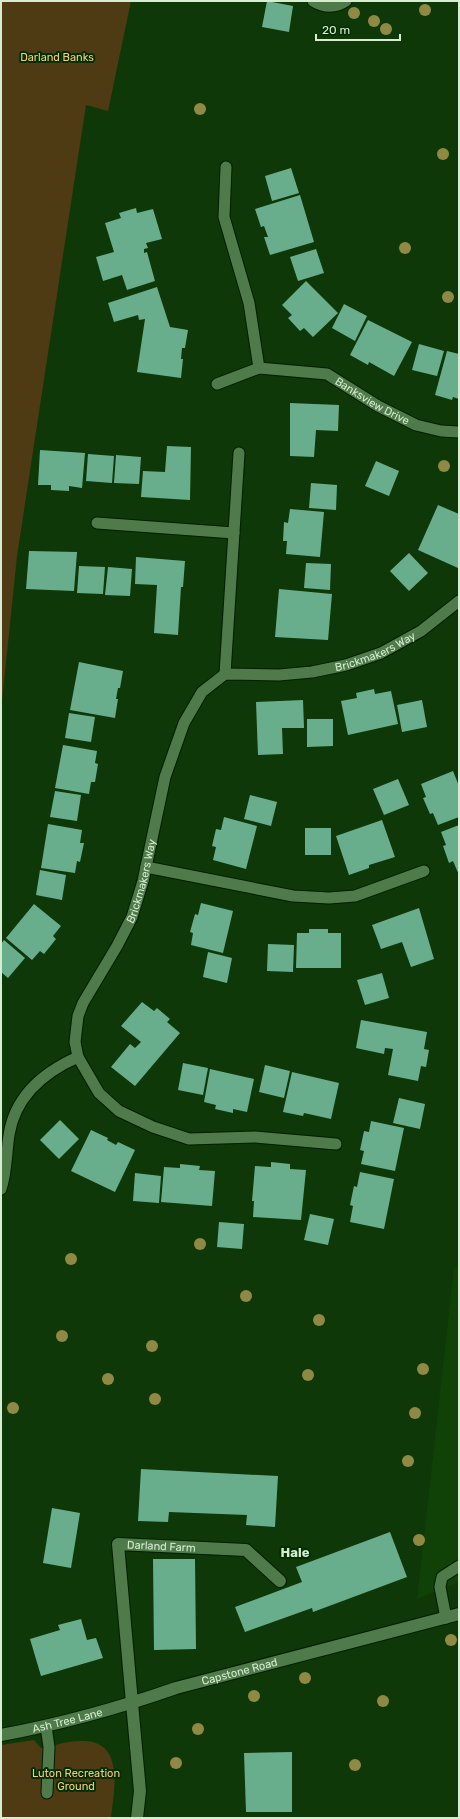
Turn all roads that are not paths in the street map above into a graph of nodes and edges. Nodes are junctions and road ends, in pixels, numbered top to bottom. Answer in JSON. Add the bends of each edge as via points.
{"nodes":[{"id":1,"x":313,"y":1,"type":"edge"},
{"id":2,"x":346,"y":1,"type":"edge"},
{"id":3,"x":226,"y":166,"type":"dead end"},
{"id":4,"x":259,"y":368,"type":"junction"},
{"id":5,"x":217,"y":384,"type":"dead end"},
{"id":6,"x":459,"y":432,"type":"edge"},
{"id":7,"x":239,"y":453,"type":"dead end"},
{"id":8,"x":97,"y":523,"type":"dead end"},
{"id":9,"x":234,"y":534,"type":"junction"},
{"id":10,"x":459,"y":601,"type":"edge"},
{"id":11,"x":224,"y":674,"type":"junction"},
{"id":12,"x":146,"y":867,"type":"junction"},
{"id":13,"x":424,"y":871,"type":"dead end"},
{"id":14,"x":78,"y":1057,"type":"junction"},
{"id":15,"x":4,"y":1140,"type":"edge"},
{"id":16,"x":336,"y":1144,"type":"dead end"},
{"id":17,"x":1,"y":1189,"type":"edge"},
{"id":18,"x":459,"y":1566,"type":"edge"},
{"id":19,"x":280,"y":1581,"type":"dead end"},
{"id":20,"x":459,"y":1614,"type":"edge"},
{"id":21,"x":446,"y":1618,"type":"junction"},
{"id":22,"x":132,"y":1703,"type":"junction"},
{"id":23,"x":46,"y":1726,"type":"junction"},
{"id":24,"x":1,"y":1735,"type":"edge"},
{"id":25,"x":47,"y":1793,"type":"dead end"},
{"id":26,"x":137,"y":1818,"type":"edge"}],
"edges":[{"from":1,"to":2,"type":"lane","via":[[333,7]]},
{"from":3,"to":4,"type":"lane","via":[[224,217],[249,303]]},
{"from":4,"to":5,"type":"lane","name":"Banksview Drive"},
{"from":4,"to":6,"type":"lane","name":"Banksview Drive","via":[[327,374],[378,406],[416,425]]},
{"from":7,"to":9,"type":"lane"},
{"from":8,"to":9,"type":"lane"},
{"from":9,"to":11,"type":"lane"},
{"from":10,"to":11,"type":"lane","name":"Brickmakers Way","via":[[421,631],[381,653],[346,665],[279,675]]},
{"from":11,"to":12,"type":"lane","name":"Brickmakers Way","via":[[202,692],[184,723],[165,777]]},
{"from":12,"to":13,"type":"lane","via":[[293,896],[329,898],[356,896]]},
{"from":12,"to":14,"type":"lane","name":"Brickmakers Way","via":[[128,926],[80,1009],[75,1042]]},
{"from":14,"to":15,"type":"lane","via":[[51,1071],[30,1089],[14,1114]]},
{"from":14,"to":16,"type":"lane","name":"Brickmakers Way","via":[[99,1093],[119,1111],[153,1127],[189,1139],[255,1137]]},
{"from":15,"to":17,"type":"lane","via":[[6,1171]]},
{"from":18,"to":21,"type":"lane","via":[[442,1577],[440,1587]]},
{"from":19,"to":22,"type":"street","name":"Darland Farm","via":[[246,1550],[118,1544]]},
{"from":20,"to":21,"type":"street","name":"Capstone Road"},
{"from":21,"to":22,"type":"street","name":"Capstone Road","via":[[176,1688]]},
{"from":22,"to":23,"type":"street","name":"Ash Tree Lane"},
{"from":22,"to":26,"type":"street","via":[[140,1791]]},
{"from":23,"to":24,"type":"street","name":"Ash Tree Lane"},
{"from":23,"to":25,"type":"lane","via":[[49,1747]]}]}
